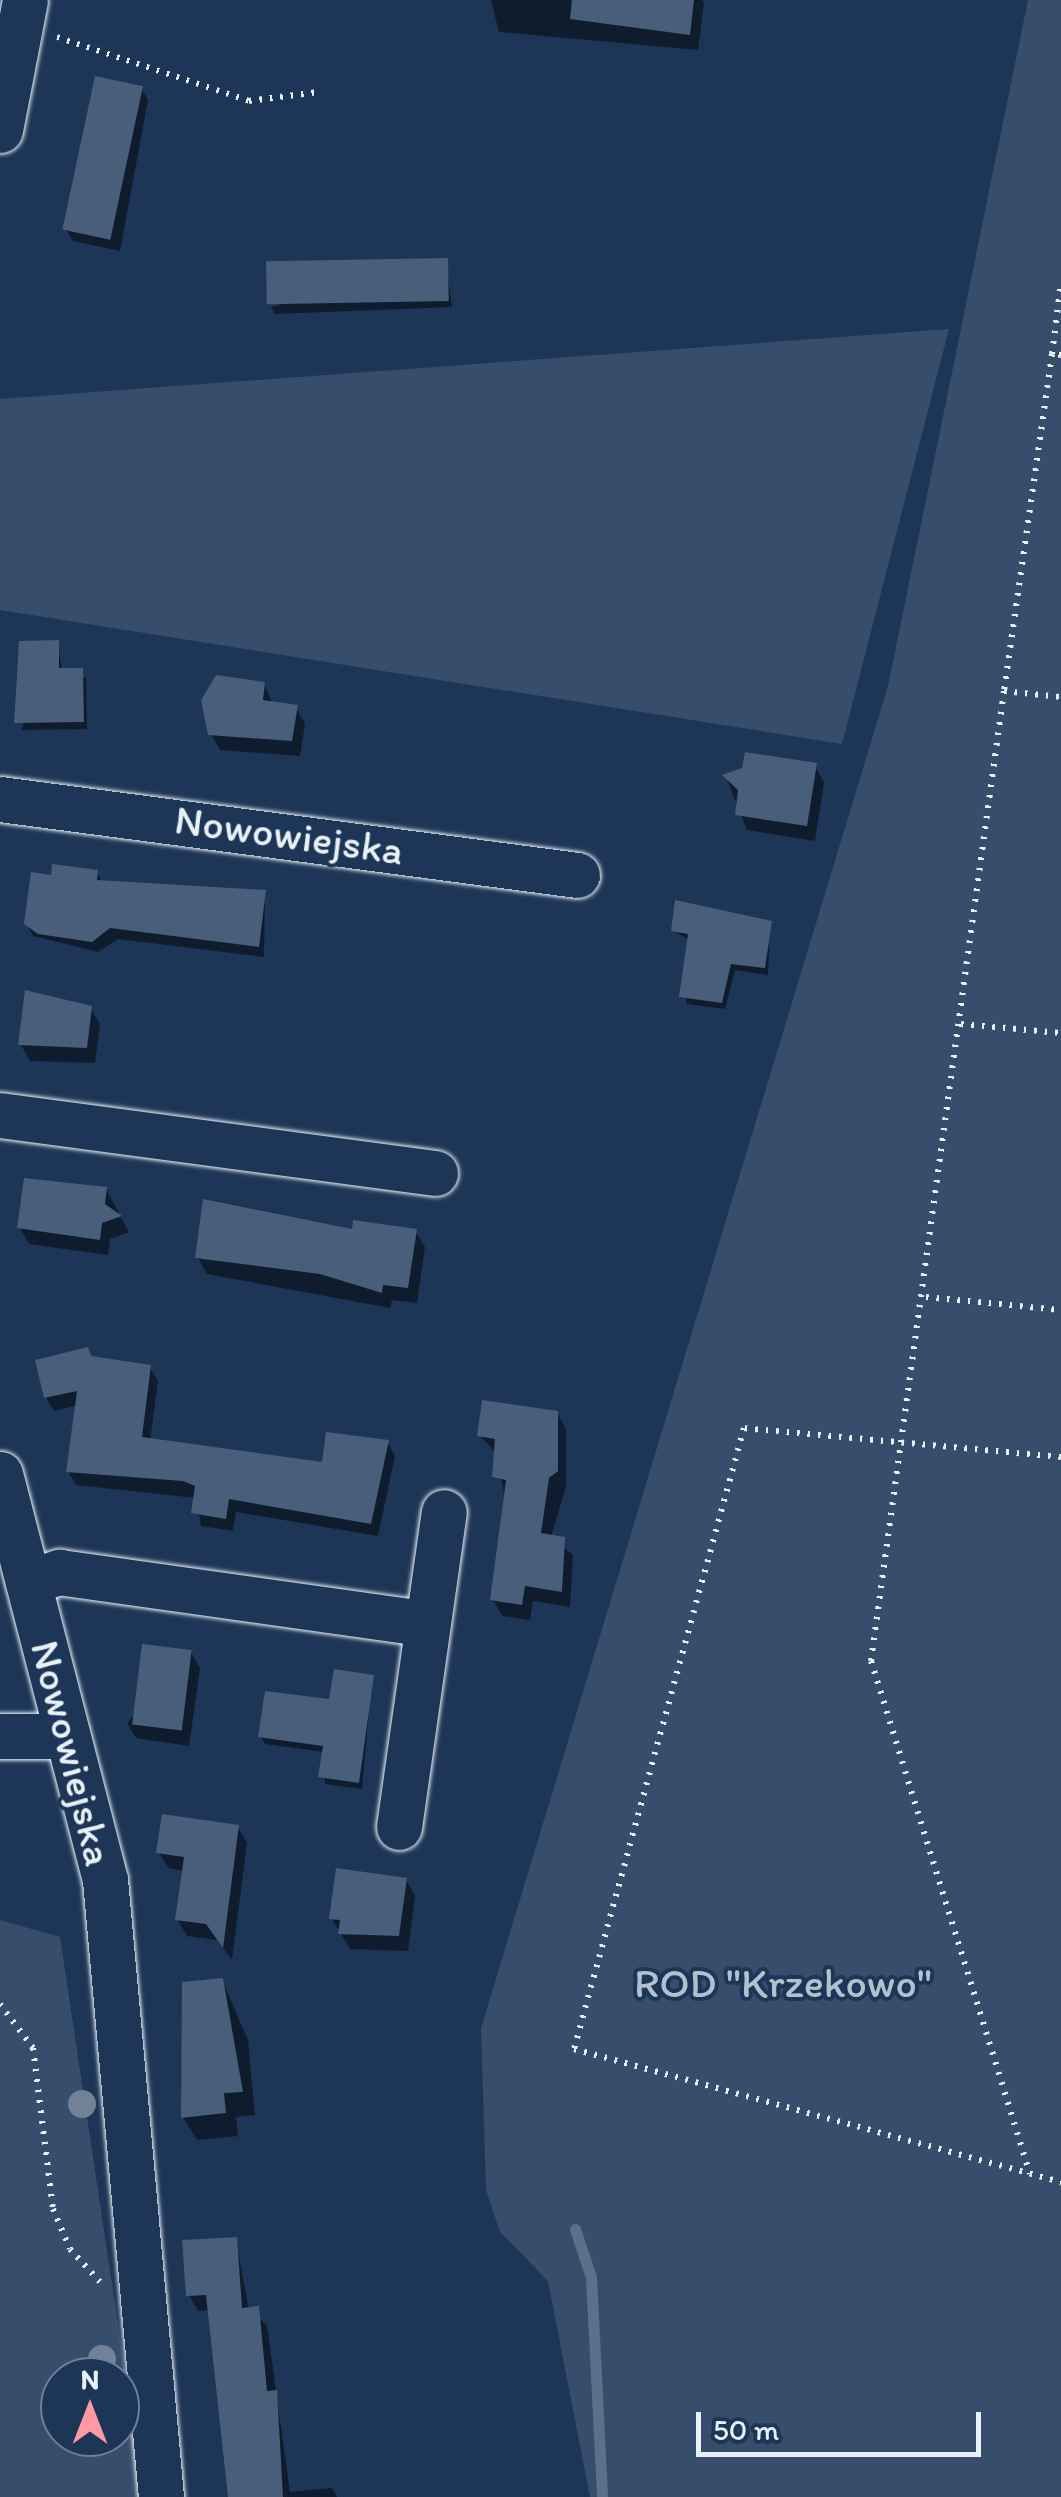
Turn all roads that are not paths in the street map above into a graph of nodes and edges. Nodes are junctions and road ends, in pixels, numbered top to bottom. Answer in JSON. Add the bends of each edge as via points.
{"nodes":[{"id":1,"x":22,"y":14,"type":"edge"},
{"id":2,"x":0,"y":130,"type":"edge"},
{"id":3,"x":0,"y":799,"type":"edge"},
{"id":4,"x":577,"y":875,"type":"dead end"},
{"id":5,"x":0,"y":1115,"type":"edge"},
{"id":6,"x":436,"y":1173,"type":"dead end"},
{"id":7,"x":0,"y":1474,"type":"edge"},
{"id":8,"x":444,"y":1512,"type":"dead end"},
{"id":9,"x":28,"y":1582,"type":"junction"},
{"id":10,"x":427,"y":1624,"type":"junction"},
{"id":11,"x":0,"y":1736,"type":"edge"},
{"id":12,"x":66,"y":1736,"type":"junction"},
{"id":13,"x":400,"y":1828,"type":"dead end"},
{"id":14,"x":161,"y":2497,"type":"edge"}],
"edges":[{"from":1,"to":2,"type":"street"},
{"from":3,"to":4,"type":"street","name":"Nowowiejska"},
{"from":5,"to":6,"type":"street"},
{"from":7,"to":9,"type":"street","name":"Nowowiejska"},
{"from":8,"to":10,"type":"street"},
{"from":9,"to":10,"type":"street","name":"Nowowiejska","via":[[59,1572]]},
{"from":9,"to":12,"type":"street","name":"Nowowiejska"},
{"from":10,"to":13,"type":"street"},
{"from":11,"to":12,"type":"street"},
{"from":12,"to":14,"type":"street","name":"Nowowiejska","via":[[109,1926]]}]}
